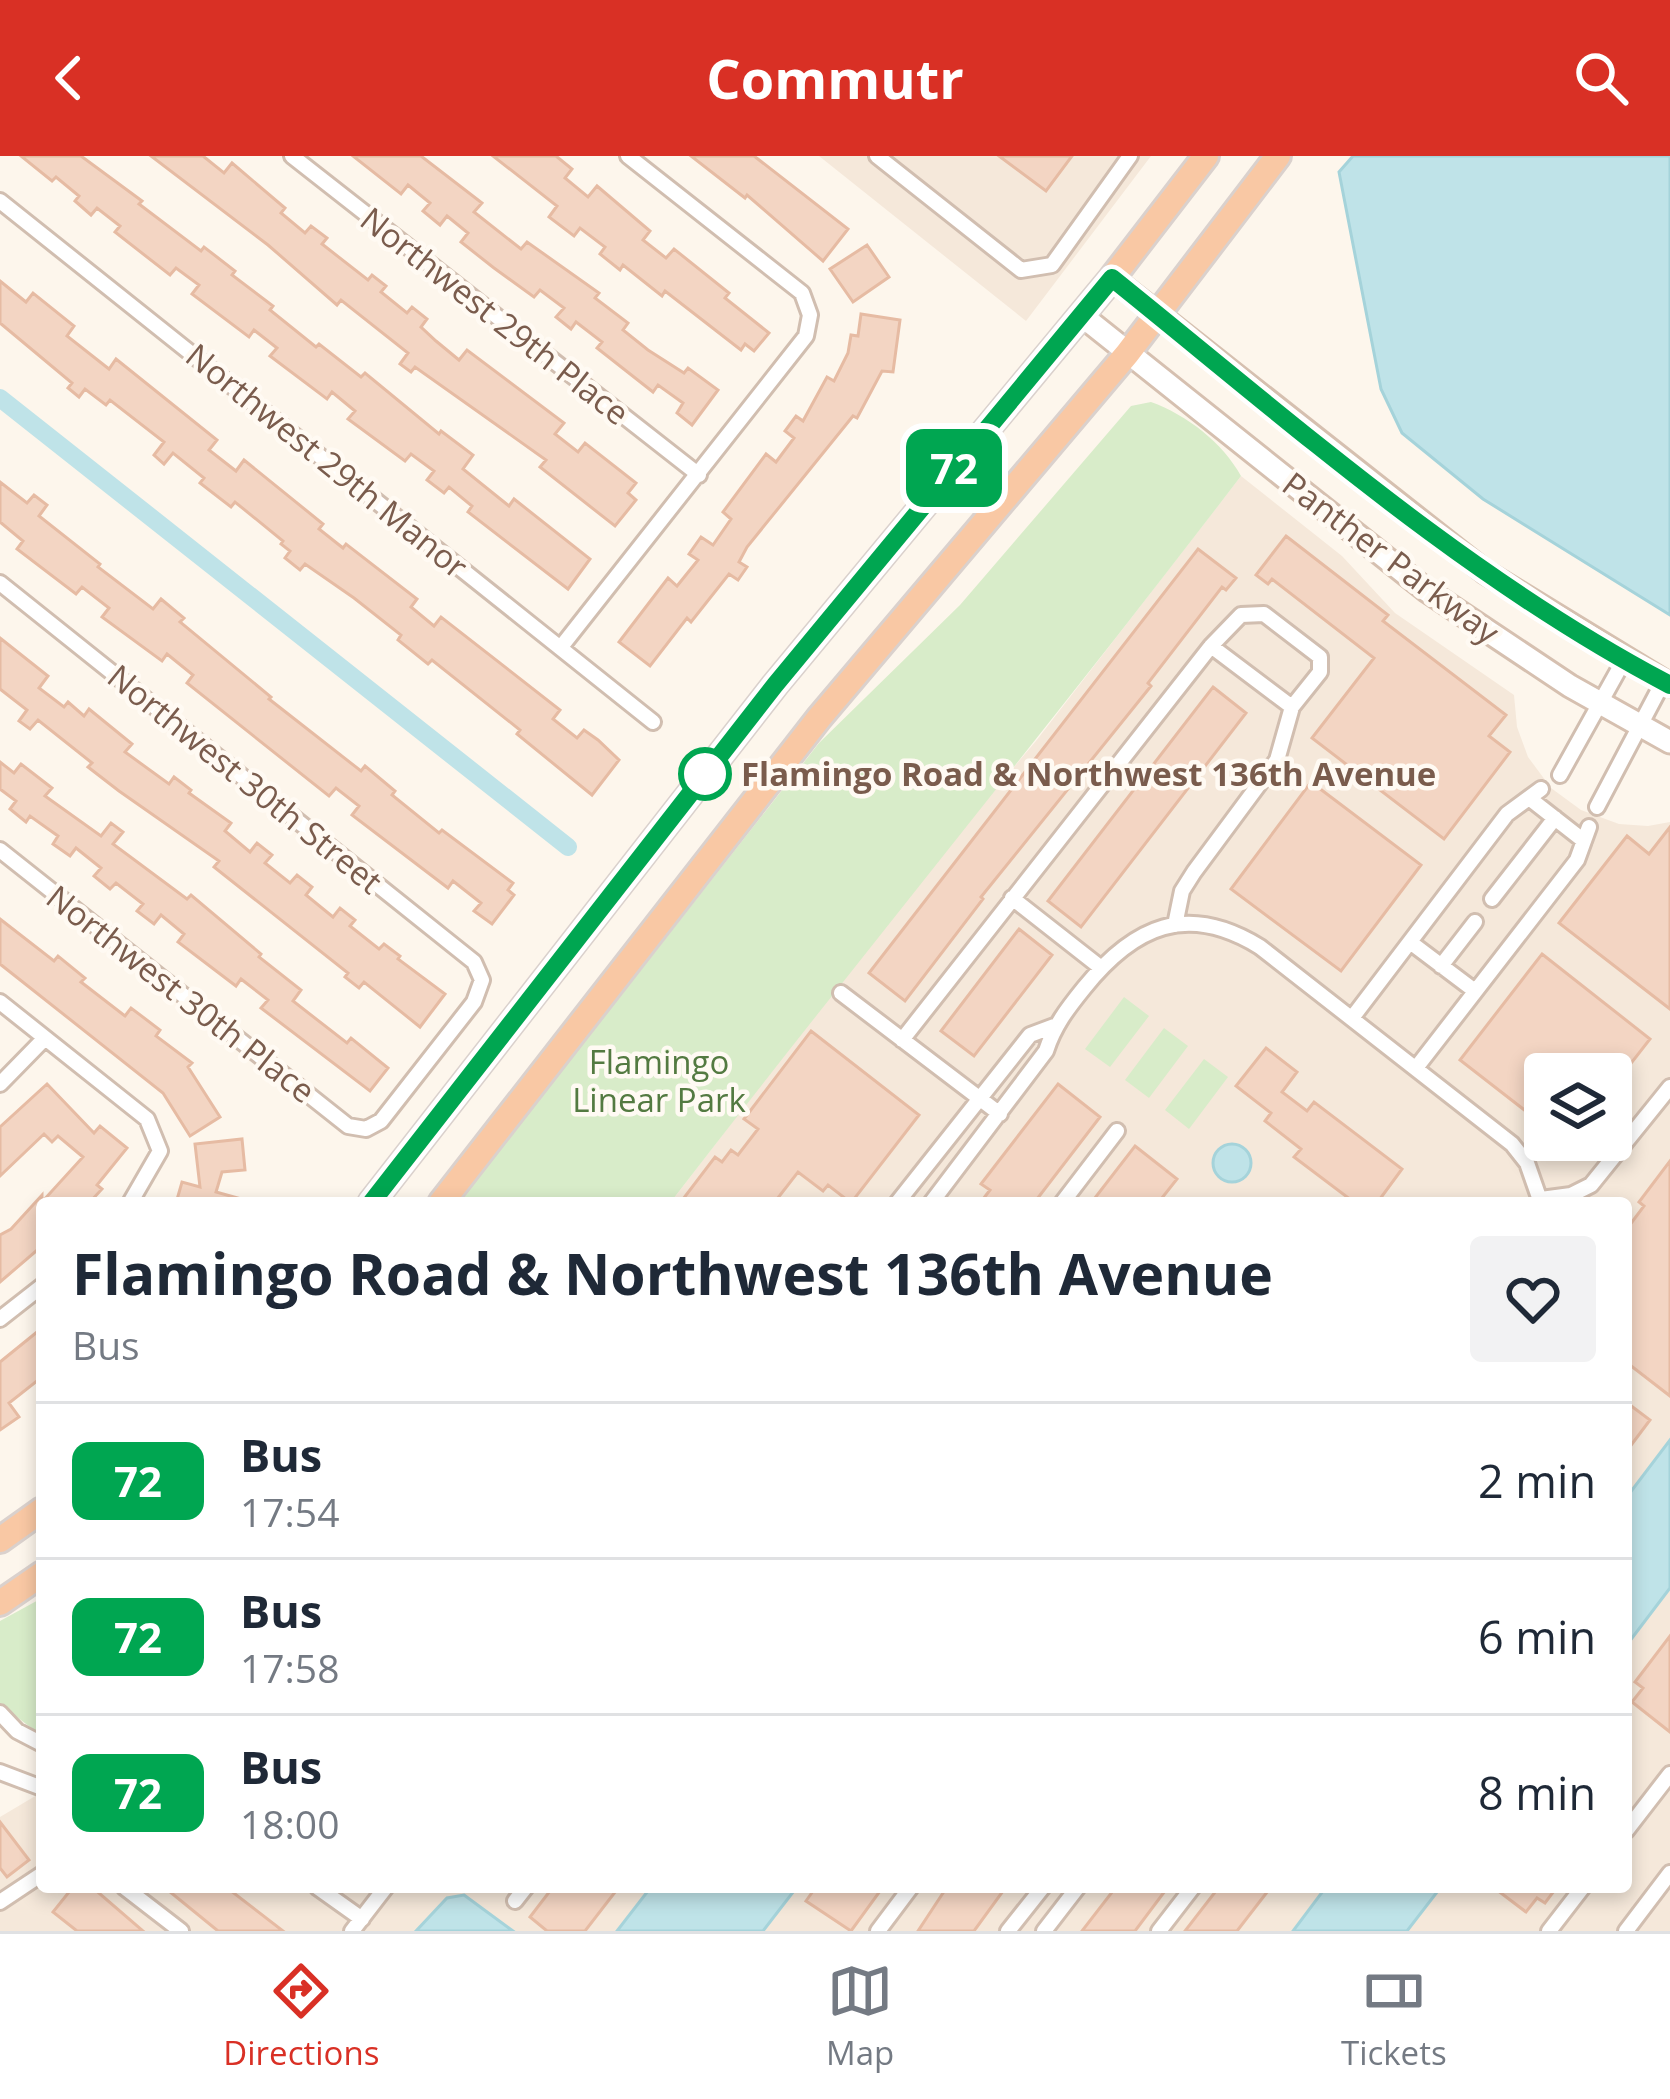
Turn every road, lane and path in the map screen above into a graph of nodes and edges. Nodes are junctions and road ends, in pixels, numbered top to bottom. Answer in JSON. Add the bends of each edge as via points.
{"nodes":[{"id":1,"x":292,"y":156,"type":"edge"},
{"id":2,"x":628,"y":156,"type":"edge"},
{"id":3,"x":877,"y":156,"type":"edge"},
{"id":4,"x":1130,"y":156,"type":"edge"},
{"id":5,"x":1206,"y":156,"type":"edge"},
{"id":6,"x":1278,"y":156,"type":"edge"},
{"id":7,"x":0,"y":201,"type":"edge"},
{"id":8,"x":1112,"y":278,"type":"junction"},
{"id":9,"x":1081,"y":315,"type":"junction"},
{"id":10,"x":1158,"y":315,"type":"junction"},
{"id":11,"x":1127,"y":354,"type":"junction"},
{"id":12,"x":699,"y":475,"type":"junction"},
{"id":13,"x":0,"y":583,"type":"edge"},
{"id":14,"x":1211,"y":646,"type":"junction"},
{"id":15,"x":561,"y":647,"type":"junction"},
{"id":16,"x":1624,"y":661,"type":"junction"},
{"id":17,"x":1666,"y":684,"type":"edge"},
{"id":18,"x":1601,"y":704,"type":"junction"},
{"id":19,"x":1292,"y":707,"type":"junction"},
{"id":20,"x":653,"y":722,"type":"dead end"},
{"id":21,"x":1640,"y":726,"type":"junction"},
{"id":22,"x":1670,"y":742,"type":"edge"},
{"id":23,"x":1560,"y":775,"type":"dead end"},
{"id":24,"x":1597,"y":807,"type":"dead end"},
{"id":25,"x":1555,"y":818,"type":"junction"},
{"id":26,"x":0,"y":850,"type":"edge"},
{"id":27,"x":1012,"y":898,"type":"junction"},
{"id":28,"x":1492,"y":899,"type":"dead end"},
{"id":29,"x":1474,"y":922,"type":"dead end"},
{"id":30,"x":1175,"y":925,"type":"junction"},
{"id":31,"x":1410,"y":942,"type":"junction"},
{"id":32,"x":1442,"y":966,"type":"junction"},
{"id":33,"x":1100,"y":968,"type":"junction"},
{"id":34,"x":1475,"y":992,"type":"junction"},
{"id":35,"x":841,"y":993,"type":"dead end"},
{"id":36,"x":0,"y":1002,"type":"edge"},
{"id":37,"x":1352,"y":1018,"type":"junction"},
{"id":38,"x":1054,"y":1026,"type":"junction"},
{"id":39,"x":45,"y":1038,"type":"junction"},
{"id":40,"x":902,"y":1040,"type":"junction"},
{"id":41,"x":1416,"y":1069,"type":"junction"},
{"id":42,"x":0,"y":1084,"type":"edge"},
{"id":43,"x":1670,"y":1087,"type":"edge"},
{"id":44,"x":979,"y":1098,"type":"junction"},
{"id":45,"x":1000,"y":1114,"type":"junction"},
{"id":46,"x":366,"y":1129,"type":"joint"},
{"id":47,"x":1117,"y":1131,"type":"dead end"},
{"id":48,"x":133,"y":1197,"type":"edge"},
{"id":49,"x":376,"y":1197,"type":"edge"},
{"id":50,"x":446,"y":1197,"type":"edge"},
{"id":51,"x":902,"y":1197,"type":"edge"},
{"id":52,"x":936,"y":1197,"type":"edge"},
{"id":53,"x":1067,"y":1197,"type":"edge"},
{"id":54,"x":1540,"y":1197,"type":"edge"},
{"id":55,"x":1560,"y":1197,"type":"edge"},
{"id":56,"x":36,"y":1291,"type":"edge"},
{"id":57,"x":0,"y":1318,"type":"edge"},
{"id":58,"x":36,"y":1514,"type":"edge"},
{"id":59,"x":0,"y":1540,"type":"edge"},
{"id":60,"x":36,"y":1578,"type":"edge"},
{"id":61,"x":0,"y":1603,"type":"edge"},
{"id":62,"x":0,"y":1713,"type":"edge"},
{"id":63,"x":36,"y":1741,"type":"edge"},
{"id":64,"x":0,"y":1772,"type":"edge"},
{"id":65,"x":1670,"y":1774,"type":"edge"},
{"id":66,"x":36,"y":1786,"type":"edge"},
{"id":67,"x":1632,"y":1824,"type":"edge"},
{"id":68,"x":1670,"y":1873,"type":"edge"},
{"id":69,"x":36,"y":1878,"type":"edge"},
{"id":70,"x":132,"y":1893,"type":"edge"},
{"id":71,"x":322,"y":1893,"type":"edge"},
{"id":72,"x":381,"y":1893,"type":"edge"},
{"id":73,"x":521,"y":1893,"type":"edge"},
{"id":74,"x":906,"y":1893,"type":"edge"},
{"id":75,"x":1038,"y":1893,"type":"edge"},
{"id":76,"x":1073,"y":1893,"type":"edge"},
{"id":77,"x":1188,"y":1893,"type":"edge"},
{"id":78,"x":1578,"y":1893,"type":"edge"},
{"id":79,"x":515,"y":1900,"type":"dead end"},
{"id":80,"x":0,"y":1902,"type":"edge"},
{"id":81,"x":357,"y":1925,"type":"edge"},
{"id":82,"x":181,"y":1931,"type":"edge"},
{"id":83,"x":878,"y":1931,"type":"edge"},
{"id":84,"x":1009,"y":1931,"type":"edge"},
{"id":85,"x":1044,"y":1931,"type":"edge"},
{"id":86,"x":1160,"y":1931,"type":"edge"},
{"id":87,"x":1549,"y":1931,"type":"edge"},
{"id":88,"x":1626,"y":1931,"type":"edge"}],
"edges":[{"from":1,"to":12,"type":"street","name":"Northwest 29th Place"},
{"from":2,"to":12,"type":"street","via":[[802,293],[810,315],[806,336]]},
{"from":3,"to":4,"type":"street","via":[[1021,270],[1052,265]]},
{"from":5,"to":8,"type":"highway"},
{"from":6,"to":10,"type":"highway"},
{"from":7,"to":15,"type":"street","name":"Northwest 29th Manor"},
{"from":8,"to":9,"type":"highway"},
{"from":8,"to":10,"type":"main road","name":"Panther Parkway"},
{"from":9,"to":11,"type":"main road","name":"Panther Parkway"},
{"from":9,"to":49,"type":"highway","via":[[775,685]]},
{"from":10,"to":11,"type":"highway"},
{"from":10,"to":16,"type":"main road","name":"Panther Parkway","via":[[1484,572]]},
{"from":11,"to":18,"type":"main road","name":"Panther Parkway","via":[[1426,590]]},
{"from":11,"to":50,"type":"highway","via":[[819,718]]},
{"from":12,"to":15,"type":"street"},
{"from":13,"to":46,"type":"street","name":"Northwest 30th Street","via":[[475,962],[482,980],[474,1002],[381,1121]]},
{"from":14,"to":19,"type":"street"},
{"from":14,"to":19,"type":"street","via":[[1251,613],[1288,631],[1320,657],[1320,672]]},
{"from":14,"to":27,"type":"street"},
{"from":15,"to":20,"type":"street","name":"Northwest 29th Manor"},
{"from":16,"to":17,"type":"main road","name":"Panther Parkway"},
{"from":16,"to":18,"type":"street"},
{"from":17,"to":21,"type":"street"},
{"from":18,"to":21,"type":"main road","name":"Panther Parkway"},
{"from":18,"to":23,"type":"street"},
{"from":19,"to":30,"type":"street","via":[[1277,760],[1193,872]]},
{"from":21,"to":22,"type":"main road","name":"Panther Parkway"},
{"from":21,"to":24,"type":"street"},
{"from":25,"to":28,"type":"street"},
{"from":25,"to":31,"type":"street","via":[[1535,794],[1507,814]]},
{"from":25,"to":34,"type":"street","via":[[1587,834],[1577,860]]},
{"from":26,"to":46,"type":"street","name":"Northwest 30th Place","via":[[348,1126]]},
{"from":27,"to":33,"type":"street"},
{"from":27,"to":40,"type":"street"},
{"from":29,"to":32,"type":"street"},
{"from":30,"to":33,"type":"street","via":[[1139,935]]},
{"from":30,"to":37,"type":"street","via":[[1208,923],[1244,937]]},
{"from":31,"to":32,"type":"street"},
{"from":31,"to":37,"type":"street"},
{"from":32,"to":34,"type":"street"},
{"from":33,"to":38,"type":"street"},
{"from":34,"to":41,"type":"street"},
{"from":35,"to":40,"type":"street"},
{"from":36,"to":39,"type":"street"},
{"from":37,"to":41,"type":"street"},
{"from":38,"to":44,"type":"street","via":[[1030,1035]]},
{"from":38,"to":45,"type":"street","via":[[1046,1052]]},
{"from":39,"to":42,"type":"street"},
{"from":39,"to":48,"type":"street","via":[[147,1119],[160,1151]]},
{"from":40,"to":44,"type":"street"},
{"from":41,"to":54,"type":"street","via":[[1512,1144]]},
{"from":43,"to":55,"type":"street","via":[[1591,1185]]},
{"from":44,"to":45,"type":"street"},
{"from":44,"to":51,"type":"street"},
{"from":45,"to":52,"type":"street"},
{"from":47,"to":53,"type":"street"},
{"from":56,"to":57,"type":"street"},
{"from":58,"to":59,"type":"highway"},
{"from":60,"to":61,"type":"highway"},
{"from":62,"to":63,"type":"street"},
{"from":64,"to":66,"type":"street"},
{"from":65,"to":67,"type":"street"},
{"from":68,"to":88,"type":"street"},
{"from":69,"to":80,"type":"street"},
{"from":70,"to":82,"type":"street"},
{"from":71,"to":81,"type":"street"},
{"from":72,"to":81,"type":"street"},
{"from":73,"to":79,"type":"street"},
{"from":74,"to":83,"type":"street"},
{"from":75,"to":84,"type":"street"},
{"from":76,"to":85,"type":"street"},
{"from":77,"to":86,"type":"street"},
{"from":78,"to":87,"type":"street"}]}
